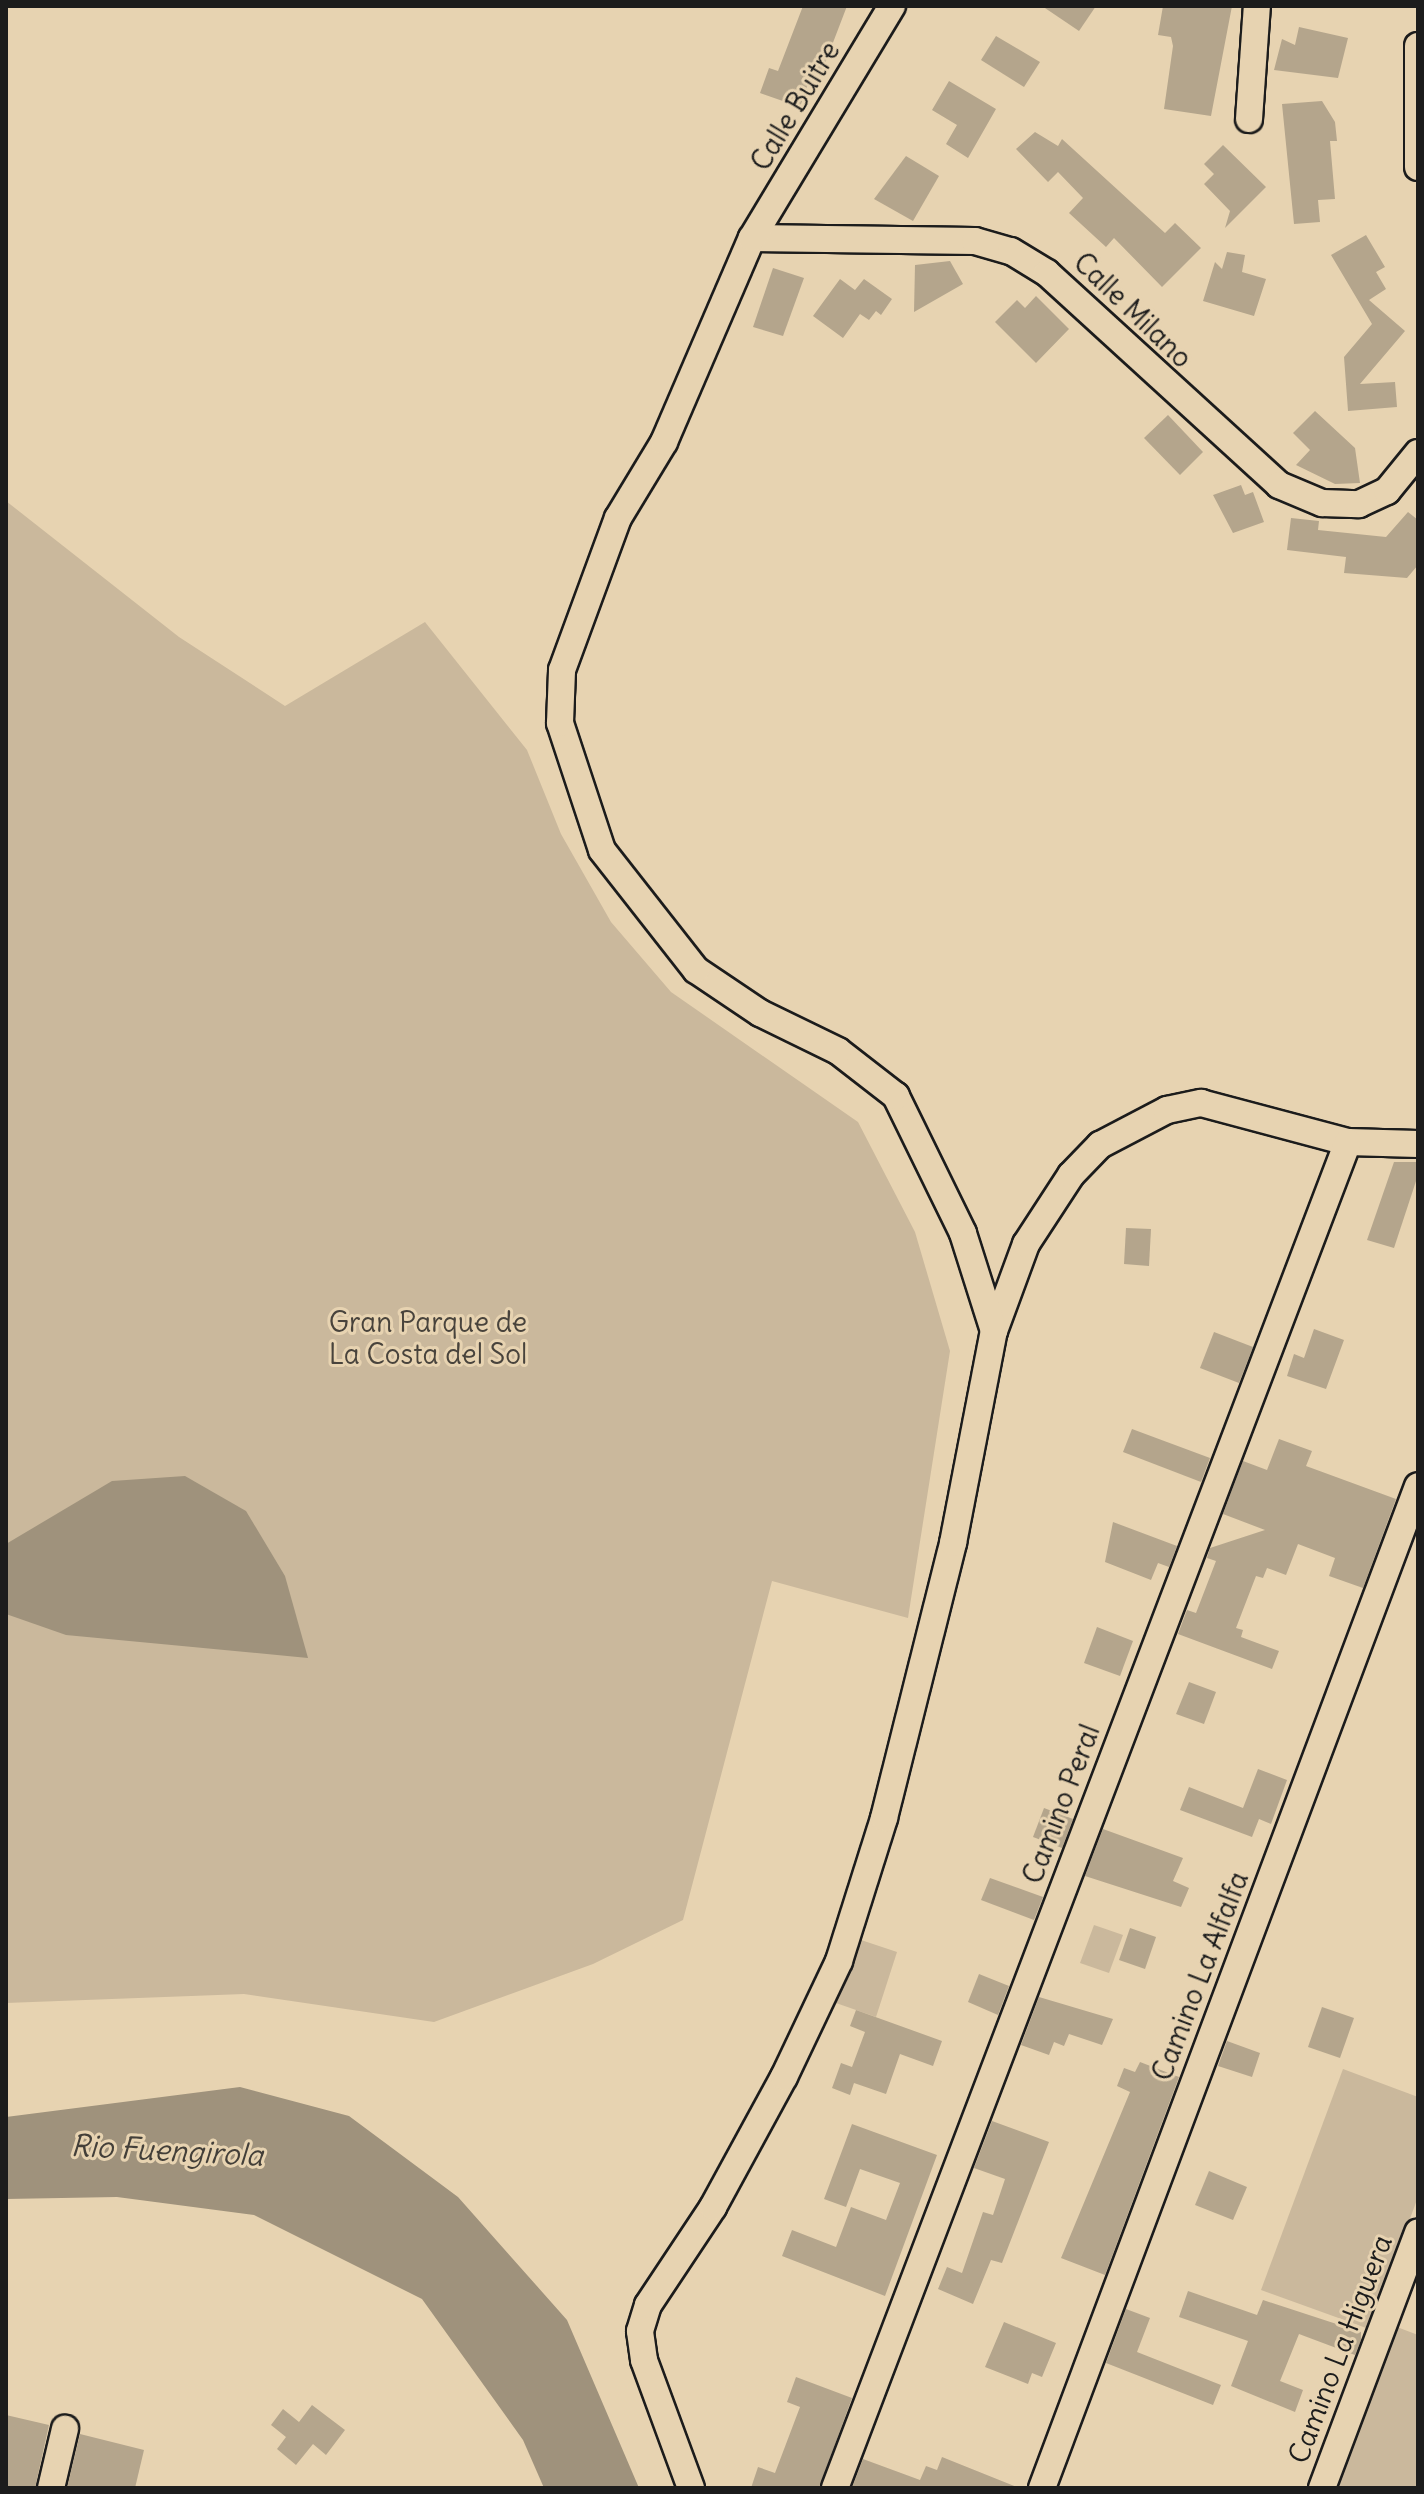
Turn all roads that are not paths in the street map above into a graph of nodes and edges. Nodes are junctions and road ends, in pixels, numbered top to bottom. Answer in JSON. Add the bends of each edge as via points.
{"nodes":[{"id":1,"x":892,"y":6,"type":"edge"},
{"id":2,"x":1257,"y":6,"type":"edge"},
{"id":3,"x":1418,"y":46,"type":"edge"},
{"id":4,"x":1249,"y":119,"type":"dead end"},
{"id":5,"x":1418,"y":167,"type":"edge"},
{"id":6,"x":752,"y":238,"type":"junction"},
{"id":7,"x":1418,"y":453,"type":"edge"},
{"id":8,"x":1348,"y":1142,"type":"junction"},
{"id":9,"x":1418,"y":1144,"type":"edge"},
{"id":10,"x":994,"y":1331,"type":"junction"},
{"id":11,"x":1418,"y":1486,"type":"edge"},
{"id":12,"x":1418,"y":2232,"type":"edge"},
{"id":13,"x":65,"y":2429,"type":"dead end"},
{"id":14,"x":51,"y":2488,"type":"edge"},
{"id":15,"x":691,"y":2488,"type":"edge"},
{"id":16,"x":835,"y":2488,"type":"edge"},
{"id":17,"x":1042,"y":2488,"type":"edge"},
{"id":18,"x":1322,"y":2488,"type":"edge"}],
"edges":[{"from":1,"to":6,"type":"street","name":"Calle Buitre"},
{"from":2,"to":4,"type":"street"},
{"from":3,"to":5,"type":"street"},
{"from":6,"to":7,"type":"street","name":"Calle Milano","via":[[975,241],[1011,251],[1057,281],[1279,485],[1322,503],[1359,504],[1387,491]]},
{"from":6,"to":10,"type":"street","name":"Calle Buitre","via":[[664,442],[618,518],[579,612],[562,670],[560,723],[602,850],[696,970],[760,1013],[838,1051],[896,1096],[963,1233]]},
{"from":8,"to":9,"type":"street"},
{"from":8,"to":10,"type":"street","via":[[1201,1103],[1127,1129],[1100,1145],[1048,1207]]},
{"from":8,"to":16,"type":"street","name":"Camino Peral"},
{"from":10,"to":15,"type":"street","via":[[953,1543],[884,1818],[839,1961],[784,2077],[713,2207],[648,2305],[640,2331],[644,2360]]},
{"from":11,"to":17,"type":"street","name":"Camino La Alfalfa"},
{"from":12,"to":18,"type":"street","name":"Camino La Higuera"},
{"from":13,"to":14,"type":"street"}]}
